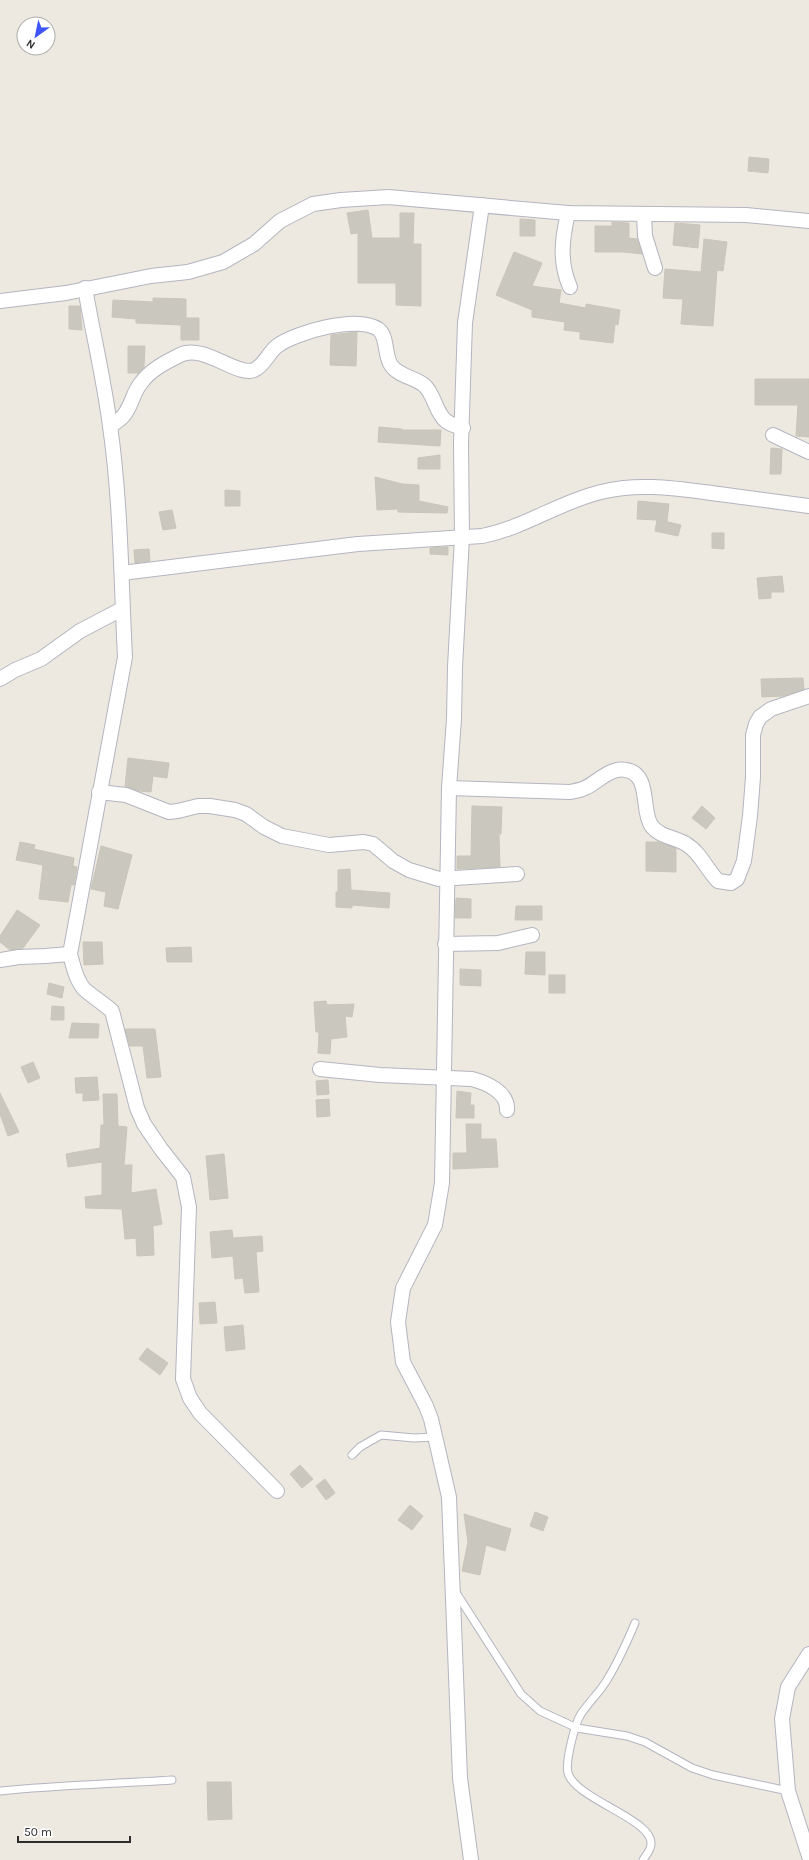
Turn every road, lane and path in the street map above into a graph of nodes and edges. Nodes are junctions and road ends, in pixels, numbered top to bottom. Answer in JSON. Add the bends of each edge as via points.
{"nodes":[{"id":1,"x":482,"y":205,"type":"junction"},
{"id":2,"x":568,"y":214,"type":"junction"},
{"id":3,"x":644,"y":215,"type":"junction"},
{"id":4,"x":809,"y":221,"type":"edge"},
{"id":5,"x":655,"y":268,"type":"dead end"},
{"id":6,"x":570,"y":287,"type":"dead end"},
{"id":7,"x":85,"y":288,"type":"junction"},
{"id":8,"x":0,"y":301,"type":"edge"},
{"id":9,"x":110,"y":426,"type":"junction"},
{"id":10,"x":463,"y":428,"type":"junction"},
{"id":11,"x":773,"y":435,"type":"dead end"},
{"id":12,"x":809,"y":452,"type":"edge"},
{"id":13,"x":809,"y":506,"type":"edge"},
{"id":14,"x":462,"y":537,"type":"junction"},
{"id":15,"x":122,"y":573,"type":"junction"},
{"id":16,"x":122,"y":609,"type":"junction"},
{"id":17,"x":0,"y":679,"type":"edge"},
{"id":18,"x":809,"y":696,"type":"edge"},
{"id":19,"x":449,"y":788,"type":"junction"},
{"id":20,"x":99,"y":792,"type":"junction"},
{"id":21,"x":517,"y":874,"type":"dead end"},
{"id":22,"x":447,"y":880,"type":"junction"},
{"id":23,"x":532,"y":935,"type":"dead end"},
{"id":24,"x":445,"y":944,"type":"junction"},
{"id":25,"x":70,"y":954,"type":"junction"},
{"id":26,"x":0,"y":960,"type":"edge"},
{"id":27,"x":320,"y":1069,"type":"dead end"},
{"id":28,"x":443,"y":1077,"type":"junction"},
{"id":29,"x":507,"y":1110,"type":"dead end"},
{"id":30,"x":435,"y":1437,"type":"junction"},
{"id":31,"x":352,"y":1455,"type":"dead end"},
{"id":32,"x":277,"y":1491,"type":"dead end"},
{"id":33,"x":452,"y":1584,"type":"junction"},
{"id":34,"x":635,"y":1622,"type":"dead end"},
{"id":35,"x":809,"y":1654,"type":"edge"},
{"id":36,"x":577,"y":1728,"type":"junction"},
{"id":37,"x":172,"y":1780,"type":"dead end"},
{"id":38,"x":0,"y":1791,"type":"edge"},
{"id":39,"x":788,"y":1792,"type":"junction"},
{"id":40,"x":809,"y":1856,"type":"edge"},
{"id":41,"x":471,"y":1860,"type":"edge"},
{"id":42,"x":643,"y":1860,"type":"edge"}],
"edges":[{"from":1,"to":2,"type":"street"},
{"from":1,"to":7,"type":"street","via":[[388,197],[313,204],[280,221],[254,244],[223,262],[188,272]]},
{"from":1,"to":10,"type":"street","via":[[464,323]]},
{"from":2,"to":3,"type":"street"},
{"from":2,"to":6,"type":"street","via":[[562,246],[564,274]]},
{"from":3,"to":4,"type":"street","via":[[746,214]]},
{"from":3,"to":5,"type":"street","via":[[645,236]]},
{"from":7,"to":8,"type":"street","via":[[66,293]]},
{"from":7,"to":9,"type":"street"},
{"from":9,"to":10,"type":"street","via":[[123,416],[145,377],[182,354],[192,352],[252,371],[259,368],[271,351],[286,340],[326,327],[361,324],[379,330],[383,335],[387,359],[393,367],[426,387],[442,417]]},
{"from":9,"to":15,"type":"street"},
{"from":10,"to":14,"type":"street"},
{"from":11,"to":12,"type":"street"},
{"from":13,"to":14,"type":"street","via":[[662,487],[631,486],[600,492],[501,532]]},
{"from":14,"to":15,"type":"street","via":[[358,544]]},
{"from":14,"to":19,"type":"street"},
{"from":15,"to":16,"type":"street"},
{"from":16,"to":17,"type":"street","via":[[80,632],[41,659]]},
{"from":16,"to":20,"type":"street","via":[[125,657]]},
{"from":18,"to":19,"type":"street","via":[[771,709],[760,717],[756,724],[753,735],[752,793],[744,861],[737,879],[731,883],[718,881],[693,849],[685,843],[663,835],[651,826],[641,783],[627,770],[611,772],[584,789],[570,792]]},
{"from":19,"to":22,"type":"street"},
{"from":20,"to":22,"type":"street","via":[[126,795],[169,812],[198,806],[235,810],[282,836],[329,845],[364,842],[373,844],[393,861],[409,870]]},
{"from":20,"to":25,"type":"street"},
{"from":21,"to":22,"type":"street"},
{"from":22,"to":24,"type":"street"},
{"from":23,"to":24,"type":"street","via":[[498,943]]},
{"from":24,"to":28,"type":"street"},
{"from":25,"to":26,"type":"street"},
{"from":25,"to":32,"type":"street","via":[[77,977],[84,989],[112,1011],[137,1108],[144,1124],[183,1177],[189,1207],[183,1379],[190,1398],[204,1418]]},
{"from":27,"to":28,"type":"street","via":[[380,1075]]},
{"from":28,"to":29,"type":"street","via":[[483,1082],[503,1095]]},
{"from":28,"to":30,"type":"street","via":[[442,1183],[435,1225],[403,1288],[398,1322],[403,1362],[426,1406]]},
{"from":30,"to":31,"type":"lane","via":[[381,1435],[360,1447]]},
{"from":30,"to":33,"type":"street","via":[[449,1497]]},
{"from":33,"to":36,"type":"lane","via":[[521,1694],[540,1711]]},
{"from":33,"to":41,"type":"street","via":[[460,1778]]},
{"from":34,"to":36,"type":"lane","via":[[607,1682],[580,1716]]},
{"from":35,"to":39,"type":"street","via":[[788,1687],[782,1719]]},
{"from":36,"to":39,"type":"lane","via":[[627,1736],[645,1742],[692,1768]]},
{"from":36,"to":42,"type":"lane","via":[[569,1752],[568,1775],[596,1800],[642,1826],[650,1836],[652,1844]]},
{"from":37,"to":38,"type":"lane"},
{"from":39,"to":40,"type":"street"}]}
